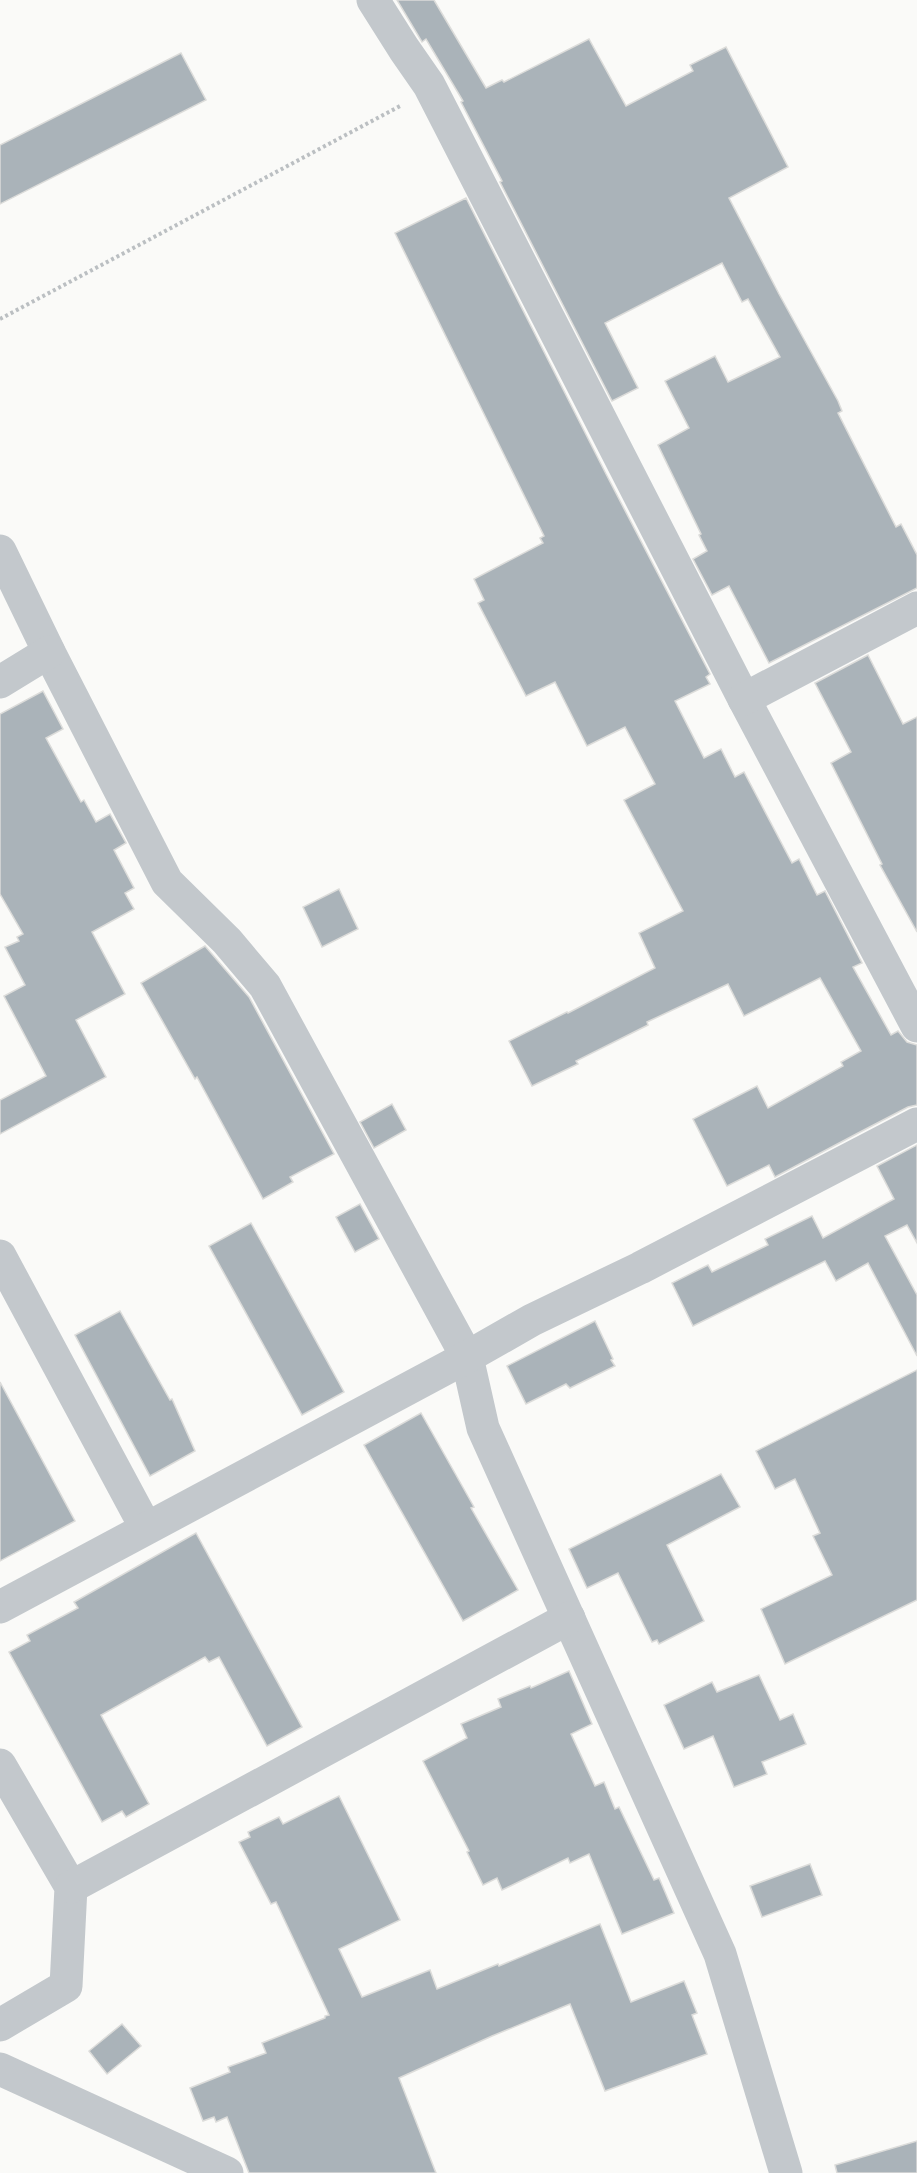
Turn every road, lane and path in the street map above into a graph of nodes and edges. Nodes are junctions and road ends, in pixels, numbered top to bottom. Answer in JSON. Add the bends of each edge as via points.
{"nodes":[{"id":1,"x":373,"y":0,"type":"edge"},
{"id":2,"x":429,"y":85,"type":"junction"},
{"id":3,"x":0,"y":319,"type":"edge"},
{"id":4,"x":0,"y":551,"type":"edge"},
{"id":5,"x":917,"y":608,"type":"edge"},
{"id":6,"x":49,"y":652,"type":"junction"},
{"id":7,"x":0,"y":682,"type":"edge"},
{"id":8,"x":744,"y":699,"type":"junction"},
{"id":9,"x":917,"y":1026,"type":"edge"},
{"id":10,"x":917,"y":1124,"type":"edge"},
{"id":11,"x":0,"y":1256,"type":"edge"},
{"id":12,"x":467,"y":1357,"type":"junction"},
{"id":13,"x":146,"y":1528,"type":"junction"},
{"id":14,"x":0,"y":1607,"type":"edge"},
{"id":15,"x":569,"y":1618,"type":"junction"},
{"id":16,"x":0,"y":1765,"type":"edge"},
{"id":17,"x":71,"y":1887,"type":"junction"},
{"id":18,"x":0,"y":2025,"type":"edge"},
{"id":19,"x":0,"y":2069,"type":"edge"},
{"id":20,"x":227,"y":2173,"type":"edge"},
{"id":21,"x":786,"y":2173,"type":"edge"}],
"edges":[{"from":1,"to":2,"type":"street"},
{"from":2,"to":3,"type":"path","via":[[415,98],[335,142]]},
{"from":2,"to":8,"type":"street"},
{"from":4,"to":6,"type":"street"},
{"from":5,"to":8,"type":"street"},
{"from":6,"to":7,"type":"street"},
{"from":6,"to":12,"type":"street","via":[[167,882],[266,986]]},
{"from":8,"to":9,"type":"street"},
{"from":10,"to":12,"type":"street"},
{"from":11,"to":13,"type":"street"},
{"from":12,"to":13,"type":"street"},
{"from":12,"to":15,"type":"street","via":[[483,1428]]},
{"from":13,"to":14,"type":"street"},
{"from":15,"to":17,"type":"street"},
{"from":15,"to":21,"type":"street","via":[[720,1954]]},
{"from":16,"to":17,"type":"street"},
{"from":17,"to":18,"type":"street","via":[[66,1986]]},
{"from":19,"to":20,"type":"street"}]}
